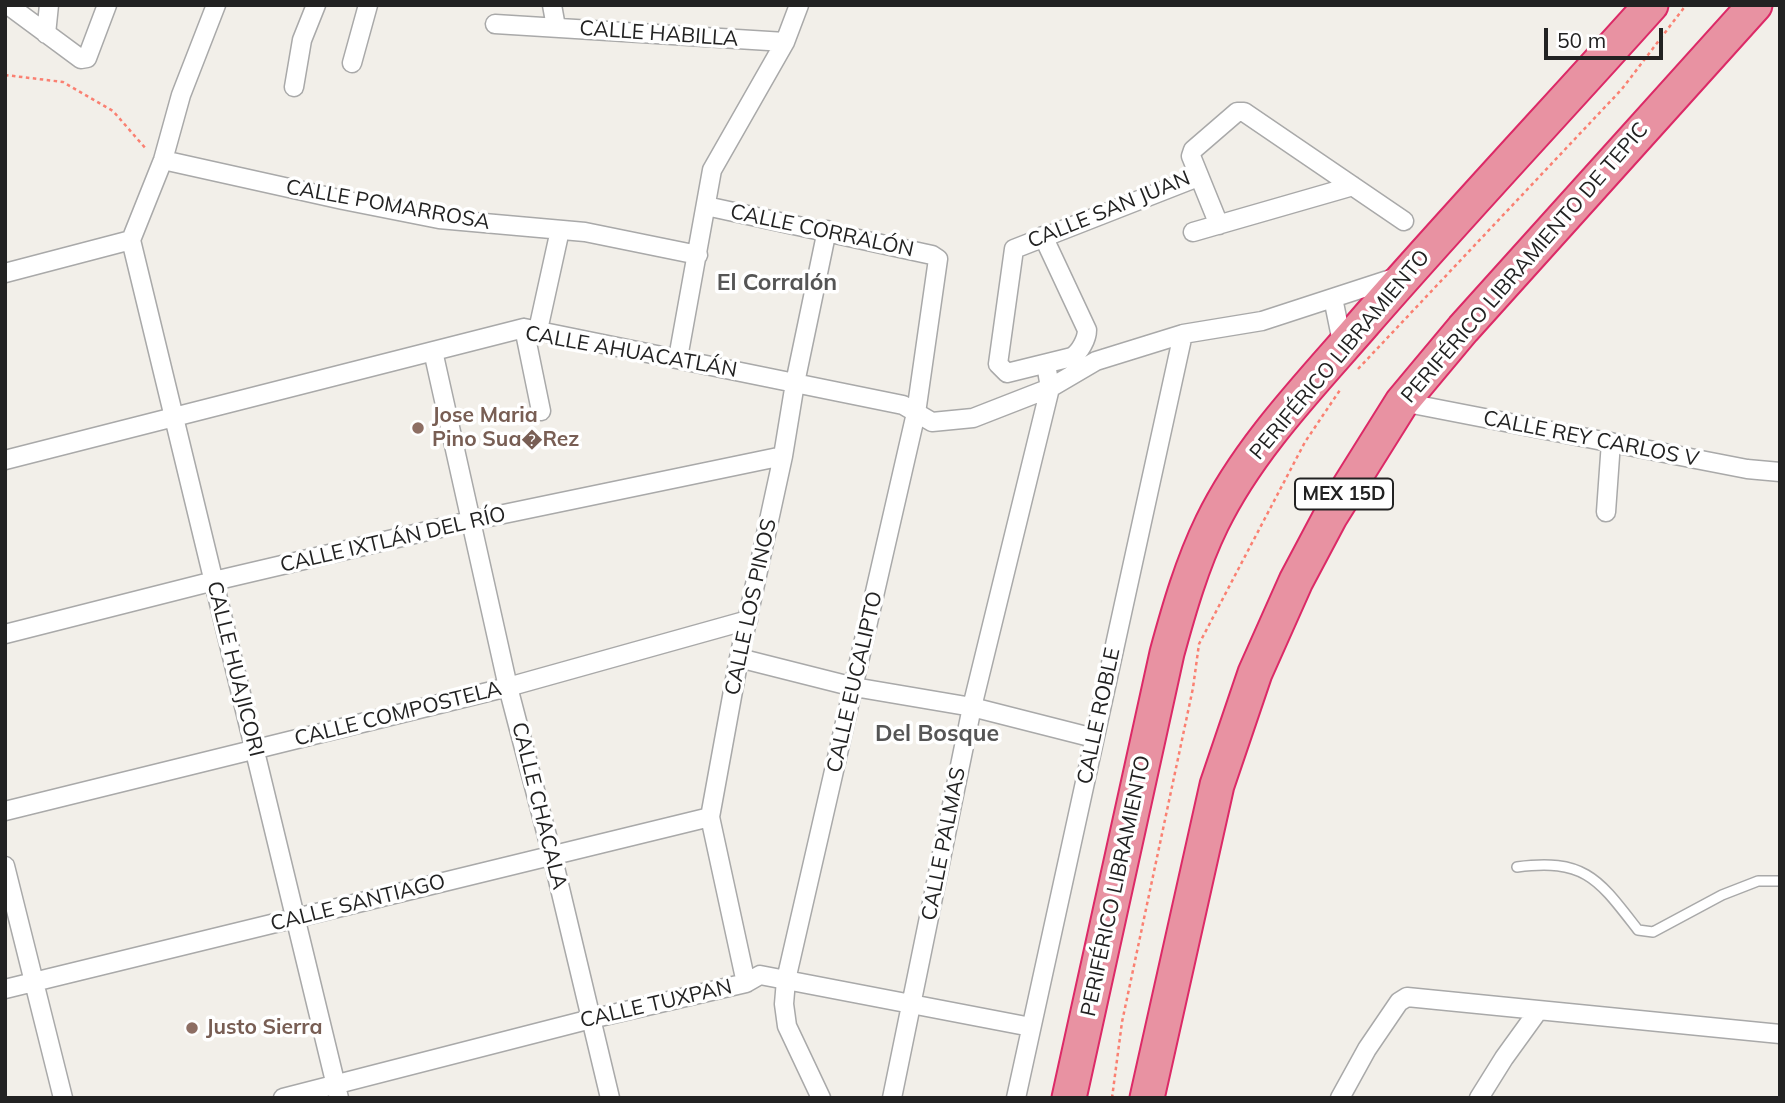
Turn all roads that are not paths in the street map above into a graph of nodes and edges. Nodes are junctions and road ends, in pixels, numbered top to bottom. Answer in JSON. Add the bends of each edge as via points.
{"nodes":[{"id":1,"x":8,"y":5,"type":"edge"},
{"id":2,"x":49,"y":5,"type":"edge"},
{"id":3,"x":107,"y":5,"type":"edge"},
{"id":4,"x":216,"y":5,"type":"edge"},
{"id":5,"x":316,"y":5,"type":"edge"},
{"id":6,"x":368,"y":5,"type":"edge"},
{"id":7,"x":552,"y":5,"type":"edge"},
{"id":8,"x":799,"y":5,"type":"edge"},
{"id":9,"x":1651,"y":5,"type":"edge"},
{"id":10,"x":1755,"y":5,"type":"edge"},
{"id":11,"x":495,"y":24,"type":"dead end"},
{"id":12,"x":556,"y":27,"type":"junction"},
{"id":13,"x":46,"y":34,"type":"junction"},
{"id":14,"x":785,"y":42,"type":"junction"},
{"id":15,"x":352,"y":63,"type":"dead end"},
{"id":16,"x":294,"y":87,"type":"dead end"},
{"id":17,"x":156,"y":156,"type":"junction"},
{"id":18,"x":1198,"y":177,"type":"junction"},
{"id":19,"x":1353,"y":186,"type":"junction"},
{"id":20,"x":706,"y":206,"type":"junction"},
{"id":21,"x":1404,"y":221,"type":"dead end"},
{"id":22,"x":1219,"y":225,"type":"junction"},
{"id":23,"x":560,"y":230,"type":"junction"},
{"id":24,"x":827,"y":230,"type":"junction"},
{"id":25,"x":1194,"y":232,"type":"dead end"},
{"id":26,"x":1043,"y":236,"type":"junction"},
{"id":27,"x":131,"y":240,"type":"junction"},
{"id":28,"x":698,"y":255,"type":"junction"},
{"id":29,"x":938,"y":259,"type":"joint"},
{"id":30,"x":5,"y":273,"type":"edge"},
{"id":31,"x":1407,"y":274,"type":"junction"},
{"id":32,"x":1333,"y":298,"type":"junction"},
{"id":33,"x":531,"y":329,"type":"junction"},
{"id":34,"x":1183,"y":334,"type":"junction"},
{"id":35,"x":1343,"y":347,"type":"junction"},
{"id":36,"x":432,"y":351,"type":"junction"},
{"id":37,"x":678,"y":358,"type":"junction"},
{"id":38,"x":1046,"y":364,"type":"junction"},
{"id":39,"x":795,"y":383,"type":"junction"},
{"id":40,"x":1050,"y":388,"type":"junction"},
{"id":41,"x":1402,"y":402,"type":"junction"},
{"id":42,"x":541,"y":411,"type":"dead end"},
{"id":43,"x":916,"y":413,"type":"junction"},
{"id":44,"x":174,"y":418,"type":"junction"},
{"id":45,"x":1611,"y":442,"type":"junction"},
{"id":46,"x":783,"y":456,"type":"junction"},
{"id":47,"x":5,"y":460,"type":"edge"},
{"id":48,"x":1780,"y":472,"type":"edge"},
{"id":49,"x":1606,"y":512,"type":"dead end"},
{"id":50,"x":470,"y":521,"type":"junction"},
{"id":51,"x":214,"y":581,"type":"junction"},
{"id":52,"x":748,"y":620,"type":"junction"},
{"id":53,"x":5,"y":634,"type":"edge"},
{"id":54,"x":739,"y":659,"type":"junction"},
{"id":55,"x":508,"y":687,"type":"junction"},
{"id":56,"x":854,"y":687,"type":"junction"},
{"id":57,"x":972,"y":707,"type":"junction"},
{"id":58,"x":1094,"y":738,"type":"junction"},
{"id":59,"x":255,"y":750,"type":"junction"},
{"id":60,"x":5,"y":811,"type":"edge"},
{"id":61,"x":710,"y":817,"type":"junction"},
{"id":62,"x":552,"y":855,"type":"junction"},
{"id":63,"x":5,"y":866,"type":"edge"},
{"id":64,"x":1517,"y":867,"type":"dead end"},
{"id":65,"x":1780,"y":881,"type":"edge"},
{"id":66,"x":296,"y":918,"type":"junction"},
{"id":67,"x":786,"y":980,"type":"junction"},
{"id":68,"x":34,"y":982,"type":"junction"},
{"id":69,"x":746,"y":983,"type":"junction"},
{"id":70,"x":5,"y":989,"type":"edge"},
{"id":71,"x":912,"y":1004,"type":"junction"},
{"id":72,"x":1538,"y":1011,"type":"junction"},
{"id":73,"x":591,"y":1019,"type":"junction"},
{"id":74,"x":1031,"y":1027,"type":"junction"},
{"id":75,"x":1780,"y":1034,"type":"edge"},
{"id":76,"x":338,"y":1091,"type":"edge"},
{"id":77,"x":63,"y":1098,"type":"edge"},
{"id":78,"x":284,"y":1098,"type":"edge"},
{"id":79,"x":610,"y":1098,"type":"edge"},
{"id":80,"x":821,"y":1098,"type":"edge"},
{"id":81,"x":892,"y":1098,"type":"edge"},
{"id":82,"x":1016,"y":1098,"type":"edge"},
{"id":83,"x":1069,"y":1098,"type":"edge"},
{"id":84,"x":1147,"y":1098,"type":"edge"},
{"id":85,"x":1340,"y":1098,"type":"edge"},
{"id":86,"x":1479,"y":1098,"type":"edge"}],
"edges":[{"from":1,"to":13,"type":"street"},
{"from":2,"to":13,"type":"street"},
{"from":3,"to":13,"type":"street","via":[[87,58],[80,59]]},
{"from":4,"to":17,"type":"street"},
{"from":5,"to":16,"type":"street","via":[[302,40]]},
{"from":6,"to":15,"type":"street"},
{"from":7,"to":12,"type":"street","name":"CALLE HABILLA"},
{"from":8,"to":14,"type":"street"},
{"from":9,"to":31,"type":"highway","name":"PERIFÉRICO LIBRAMIENTO"},
{"from":10,"to":41,"type":"highway","name":"PERIFÉRICO LIBRAMIENTO DE TEPIC","number":"MEX 15D","via":[[1463,328]]},
{"from":11,"to":12,"type":"street"},
{"from":12,"to":14,"type":"street","name":"CALLE HABILLA"},
{"from":14,"to":20,"type":"street","via":[[712,170]]},
{"from":17,"to":23,"type":"street","name":"CALLE POMARROSA","via":[[439,219]]},
{"from":17,"to":27,"type":"street"},
{"from":18,"to":19,"type":"street","name":"CALLE SAN JUAN","via":[[1193,150],[1237,112],[1244,112]]},
{"from":18,"to":22,"type":"street"},
{"from":18,"to":26,"type":"street","name":"CALLE SAN JUAN"},
{"from":19,"to":21,"type":"street","name":"CALLE SAN JUAN"},
{"from":19,"to":22,"type":"street"},
{"from":20,"to":24,"type":"street","name":"CALLE CORRALÓN"},
{"from":20,"to":28,"type":"street"},
{"from":22,"to":25,"type":"street"},
{"from":23,"to":28,"type":"street","name":"CALLE POMARROSA"},
{"from":23,"to":33,"type":"street"},
{"from":24,"to":29,"type":"street","name":"CALLE CORRALÓN"},
{"from":24,"to":39,"type":"street","name":"CALLE LOS PINOS"},
{"from":26,"to":38,"type":"street","via":[[1087,330],[1076,354]]},
{"from":26,"to":38,"type":"street","name":"CALLE SAN JUAN","via":[[1014,249],[998,364],[1007,373]]},
{"from":27,"to":30,"type":"street"},
{"from":27,"to":44,"type":"street","name":"CALLE HUAJICORI"},
{"from":28,"to":37,"type":"street"},
{"from":29,"to":43,"type":"street","name":"CALLE EUCALIPTO"},
{"from":31,"to":32,"type":"street","name":"CALLE AHUACATLÁN"},
{"from":31,"to":35,"type":"highway","name":"PERIFÉRICO LIBRAMIENTO"},
{"from":32,"to":34,"type":"street","name":"CALLE AHUACATLÁN","via":[[1262,321]]},
{"from":32,"to":35,"type":"street"},
{"from":33,"to":36,"type":"street","name":"CALLE AHUACATLÁN"},
{"from":33,"to":37,"type":"street","name":"CALLE AHUACATLÁN"},
{"from":33,"to":42,"type":"street"},
{"from":34,"to":40,"type":"street","name":"CALLE AHUACATLÁN","via":[[1096,361]]},
{"from":34,"to":58,"type":"street","name":"CALLE ROBLE"},
{"from":35,"to":83,"type":"highway","name":"PERIFÉRICO LIBRAMIENTO","via":[[1232,488],[1182,598]]},
{"from":36,"to":44,"type":"street","name":"CALLE AHUACATLÁN"},
{"from":36,"to":50,"type":"street","name":"CALLE CHACALA"},
{"from":37,"to":39,"type":"street","name":"CALLE AHUACATLÁN"},
{"from":38,"to":40,"type":"street"},
{"from":39,"to":43,"type":"street","name":"CALLE AHUACATLÁN","via":[[903,405]]},
{"from":39,"to":46,"type":"street","name":"CALLE LOS PINOS"},
{"from":40,"to":43,"type":"street","name":"CALLE AHUACATLÁN","via":[[973,418],[932,422]]},
{"from":40,"to":57,"type":"street","name":"CALLE PALMAS"},
{"from":41,"to":45,"type":"street","name":"CALLE REY CARLOS V"},
{"from":41,"to":84,"type":"highway","name":"PERIFÉRICO LIBRAMIENTO DE TEPIC","number":"MEX 15D","via":[[1330,517],[1255,673],[1217,785]]},
{"from":43,"to":56,"type":"street","name":"CALLE EUCALIPTO"},
{"from":44,"to":47,"type":"street","name":"CALLE AHUACATLÁN"},
{"from":44,"to":51,"type":"street","name":"CALLE HUAJICORI"},
{"from":45,"to":48,"type":"street","name":"CALLE REY CARLOS V"},
{"from":45,"to":49,"type":"street"},
{"from":46,"to":50,"type":"street","name":"CALLE IXTLÁN DEL RÍO"},
{"from":46,"to":52,"type":"street","name":"CALLE LOS PINOS"},
{"from":50,"to":51,"type":"street","name":"CALLE IXTLÁN DEL RÍO"},
{"from":50,"to":55,"type":"street","name":"CALLE CHACALA"},
{"from":51,"to":53,"type":"street","name":"CALLE IXTLÁN DEL RÍO"},
{"from":51,"to":59,"type":"street","name":"CALLE HUAJICORI"},
{"from":52,"to":54,"type":"street","name":"CALLE LOS PINOS"},
{"from":52,"to":55,"type":"street","name":"CALLE COMPOSTELA"},
{"from":54,"to":56,"type":"street"},
{"from":54,"to":61,"type":"street","name":"CALLE LOS PINOS"},
{"from":55,"to":59,"type":"street","name":"CALLE COMPOSTELA"},
{"from":55,"to":62,"type":"street","name":"CALLE CHACALA"},
{"from":56,"to":57,"type":"street"},
{"from":56,"to":67,"type":"street","name":"CALLE EUCALIPTO"},
{"from":57,"to":58,"type":"street"},
{"from":57,"to":71,"type":"street","name":"CALLE PALMAS"},
{"from":58,"to":74,"type":"street","name":"CALLE ROBLE"},
{"from":59,"to":60,"type":"street","name":"CALLE COMPOSTELA"},
{"from":59,"to":66,"type":"street","name":"CALLE HUAJICORI"},
{"from":61,"to":62,"type":"street","name":"CALLE SANTIAGO"},
{"from":61,"to":69,"type":"street","name":"CALLE LOS PINOS"},
{"from":62,"to":66,"type":"street","name":"CALLE SANTIAGO"},
{"from":62,"to":73,"type":"street","name":"CALLE CHACALA"},
{"from":63,"to":68,"type":"street"},
{"from":64,"to":65,"type":"lane","via":[[1576,869],[1602,884],[1638,930],[1653,932],[1722,895],[1758,881]]},
{"from":66,"to":68,"type":"street","name":"CALLE SANTIAGO"},
{"from":66,"to":76,"type":"street","name":"CALLE HUAJICORI"},
{"from":67,"to":69,"type":"street","name":"CALLE TUXPAN","via":[[760,975]]},
{"from":67,"to":71,"type":"street","name":"CALLE TUXPAN"},
{"from":67,"to":80,"type":"street","name":"CALLE EUCALIPTO","via":[[786,1026]]},
{"from":68,"to":70,"type":"street","name":"CALLE SANTIAGO"},
{"from":68,"to":77,"type":"street"},
{"from":69,"to":73,"type":"street","name":"CALLE TUXPAN"},
{"from":71,"to":74,"type":"street","name":"CALLE TUXPAN"},
{"from":71,"to":81,"type":"street","name":"CALLE PALMAS"},
{"from":72,"to":75,"type":"street"},
{"from":72,"to":85,"type":"street","via":[[1406,997],[1367,1049]]},
{"from":72,"to":86,"type":"street"},
{"from":73,"to":76,"type":"street","name":"CALLE TUXPAN"},
{"from":73,"to":79,"type":"street","name":"CALLE CHACALA"},
{"from":74,"to":82,"type":"street","name":"CALLE ROBLE"},
{"from":76,"to":78,"type":"street","name":"CALLE TUXPAN"}]}
